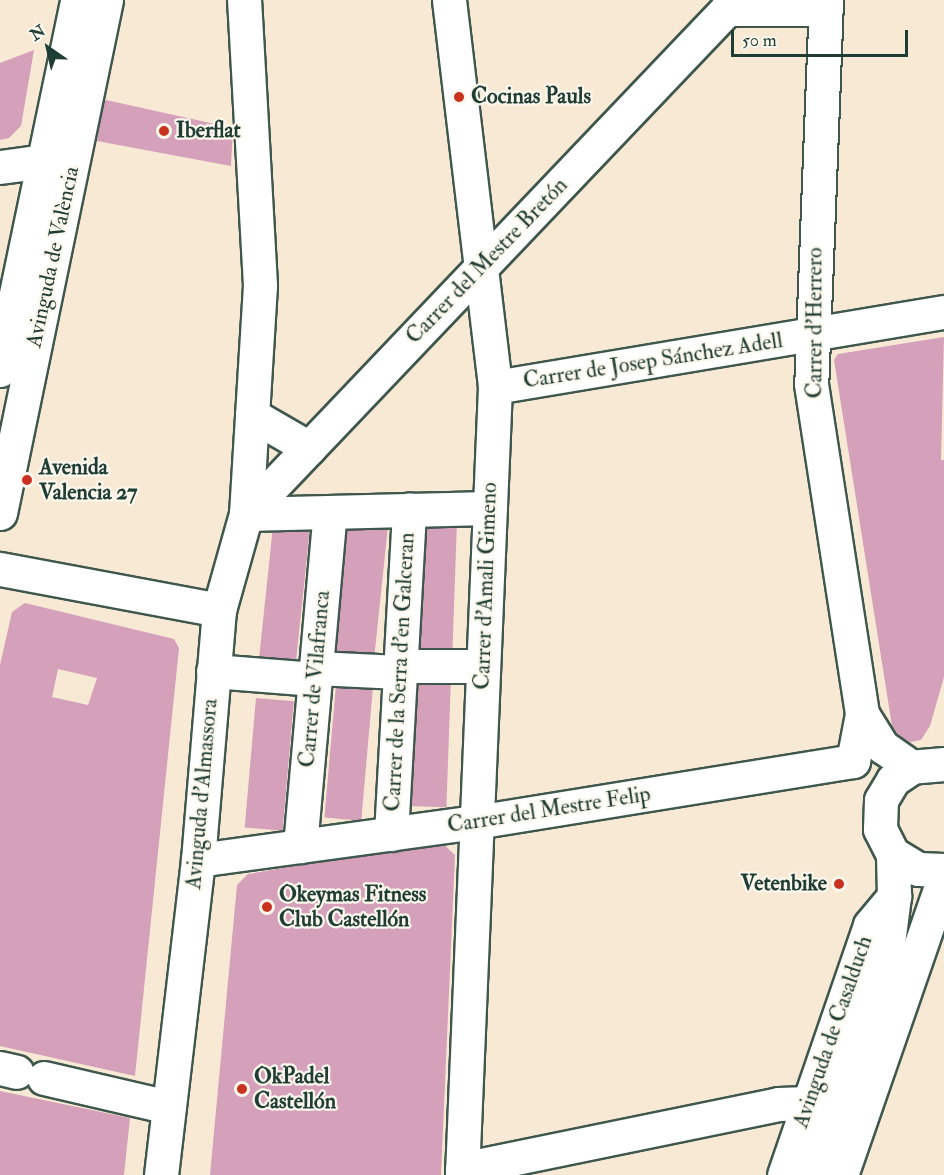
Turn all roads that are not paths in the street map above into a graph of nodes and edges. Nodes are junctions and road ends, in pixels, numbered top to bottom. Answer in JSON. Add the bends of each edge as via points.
{"nodes":[{"id":1,"x":77,"y":0,"type":"edge"},
{"id":2,"x":106,"y":0,"type":"edge"},
{"id":3,"x":244,"y":0,"type":"edge"},
{"id":4,"x":449,"y":0,"type":"edge"},
{"id":5,"x":729,"y":4,"type":"edge"},
{"id":6,"x":761,"y":5,"type":"edge"},
{"id":7,"x":826,"y":5,"type":"edge"},
{"id":8,"x":44,"y":160,"type":"junction"},
{"id":9,"x":0,"y":167,"type":"edge"},
{"id":10,"x":479,"y":270,"type":"junction"},
{"id":11,"x":944,"y":312,"type":"edge"},
{"id":12,"x":810,"y":335,"type":"junction"},
{"id":13,"x":0,"y":370,"type":"edge"},
{"id":14,"x":495,"y":387,"type":"junction"},
{"id":15,"x":252,"y":415,"type":"junction"},
{"id":16,"x":309,"y":448,"type":"junction"},
{"id":17,"x":490,"y":508,"type":"junction"},
{"id":18,"x":409,"y":509,"type":"junction"},
{"id":19,"x":330,"y":512,"type":"junction"},
{"id":20,"x":0,"y":513,"type":"edge"},
{"id":21,"x":246,"y":514,"type":"junction"},
{"id":22,"x":0,"y":569,"type":"edge"},
{"id":23,"x":219,"y":610,"type":"junction"},
{"id":24,"x":483,"y":666,"type":"junction"},
{"id":25,"x":400,"y":669,"type":"junction"},
{"id":26,"x":213,"y":670,"type":"junction"},
{"id":27,"x":316,"y":674,"type":"junction"},
{"id":28,"x":862,"y":714,"type":"junction"},
{"id":29,"x":932,"y":759,"type":"edge"},
{"id":30,"x":853,"y":762,"type":"junction"},
{"id":31,"x":881,"y":800,"type":"junction"},
{"id":32,"x":476,"y":822,"type":"junction"},
{"id":33,"x":391,"y":834,"type":"junction"},
{"id":34,"x":300,"y":846,"type":"junction"},
{"id":35,"x":894,"y":854,"type":"junction"},
{"id":36,"x":198,"y":860,"type":"junction"},
{"id":37,"x":944,"y":870,"type":"edge"},
{"id":38,"x":944,"y":877,"type":"edge"},
{"id":39,"x":894,"y":896,"type":"junction"},
{"id":40,"x":20,"y":1073,"type":"edge"},
{"id":41,"x":809,"y":1103,"type":"junction"},
{"id":42,"x":169,"y":1107,"type":"junction"},
{"id":43,"x":848,"y":1166,"type":"edge"},
{"id":44,"x":462,"y":1172,"type":"edge"},
{"id":45,"x":161,"y":1175,"type":"edge"},
{"id":46,"x":784,"y":1175,"type":"edge"},
{"id":47,"x":811,"y":1175,"type":"edge"}],
"edges":[{"from":1,"to":8,"type":"street","name":"Avinguda de València"},
{"from":2,"to":20,"type":"street","name":"Avinguda de València"},
{"from":3,"to":15,"type":"street","name":"Avinguda d'Almassora","via":[[260,285]]},
{"from":4,"to":10,"type":"street","name":"Carrer d'Amali Gimeno"},
{"from":5,"to":6,"type":"street","name":"Carrer del Mestre Bretón"},
{"from":5,"to":10,"type":"street","name":"Carrer del Mestre Bretón"},
{"from":6,"to":7,"type":"street","name":"Carrer del Mestre Bretón"},
{"from":7,"to":12,"type":"street","name":"Carrer d'Herrero"},
{"from":8,"to":9,"type":"street"},
{"from":8,"to":13,"type":"street","name":"Avinguda de València"},
{"from":10,"to":14,"type":"street","name":"Carrer d'Amali Gimeno"},
{"from":10,"to":16,"type":"street","name":"Carrer del Mestre Bretón"},
{"from":11,"to":12,"type":"street","name":"Carrer de Josep Sánchez Adell"},
{"from":12,"to":14,"type":"street","name":"Carrer de Josep Sánchez Adell"},
{"from":12,"to":28,"type":"street","name":"Carrer d'Herrero","via":[[811,384]]},
{"from":14,"to":17,"type":"street","name":"Carrer d'Amali Gimeno"},
{"from":15,"to":16,"type":"street"},
{"from":15,"to":21,"type":"street","name":"Avinguda d'Almassora"},
{"from":16,"to":21,"type":"street","name":"Carrer del Mestre Bretón"},
{"from":17,"to":18,"type":"street"},
{"from":17,"to":24,"type":"street","name":"Carrer d'Amali Gimeno"},
{"from":18,"to":19,"type":"street"},
{"from":18,"to":25,"type":"street","name":"Carrer de la Serra d'en Galceran"},
{"from":19,"to":21,"type":"street"},
{"from":19,"to":27,"type":"street","name":"Carrer de Vilafranca"},
{"from":21,"to":23,"type":"street","name":"Avinguda d'Almassora"},
{"from":22,"to":23,"type":"street"},
{"from":23,"to":26,"type":"street","name":"Avinguda d'Almassora"},
{"from":24,"to":25,"type":"street"},
{"from":24,"to":32,"type":"street","name":"Carrer d'Amali Gimeno"},
{"from":25,"to":27,"type":"street"},
{"from":25,"to":33,"type":"street","name":"Carrer de la Serra d'en Galceran"},
{"from":26,"to":27,"type":"street"},
{"from":26,"to":36,"type":"street","name":"Avinguda d'Almassora"},
{"from":27,"to":34,"type":"street","name":"Carrer de Vilafranca"},
{"from":28,"to":29,"type":"street","name":"Carrer d'Herrero","via":[[883,747]]},
{"from":28,"to":30,"type":"street","name":"Carrer d'Herrero"},
{"from":29,"to":31,"type":"street","via":[[893,780]]},
{"from":30,"to":31,"type":"street"},
{"from":30,"to":32,"type":"street","name":"Carrer del Mestre Felip"},
{"from":31,"to":35,"type":"street","via":[[880,829]]},
{"from":32,"to":33,"type":"street","name":"Carrer del Mestre Felip"},
{"from":32,"to":44,"type":"street","name":"Carrer d'Amali Gimeno"},
{"from":33,"to":34,"type":"street","name":"Carrer del Mestre Felip"},
{"from":34,"to":36,"type":"street","name":"Carrer del Mestre Felip"},
{"from":35,"to":37,"type":"street","via":[[918,869]]},
{"from":35,"to":39,"type":"street","name":"Avinguda de Casalduch"},
{"from":36,"to":42,"type":"street","name":"Avinguda d'Almassora"},
{"from":38,"to":43,"type":"street"},
{"from":39,"to":41,"type":"street","name":"Avinguda de Casalduch","via":[[870,925]]},
{"from":39,"to":47,"type":"street","name":"Avinguda de Casalduch","via":[[887,951]]},
{"from":40,"to":42,"type":"street"},
{"from":41,"to":44,"type":"street","via":[[778,1104]]},
{"from":41,"to":46,"type":"street","name":"Avinguda de Casalduch"},
{"from":42,"to":45,"type":"street","name":"Avinguda d'Almassora"}]}
